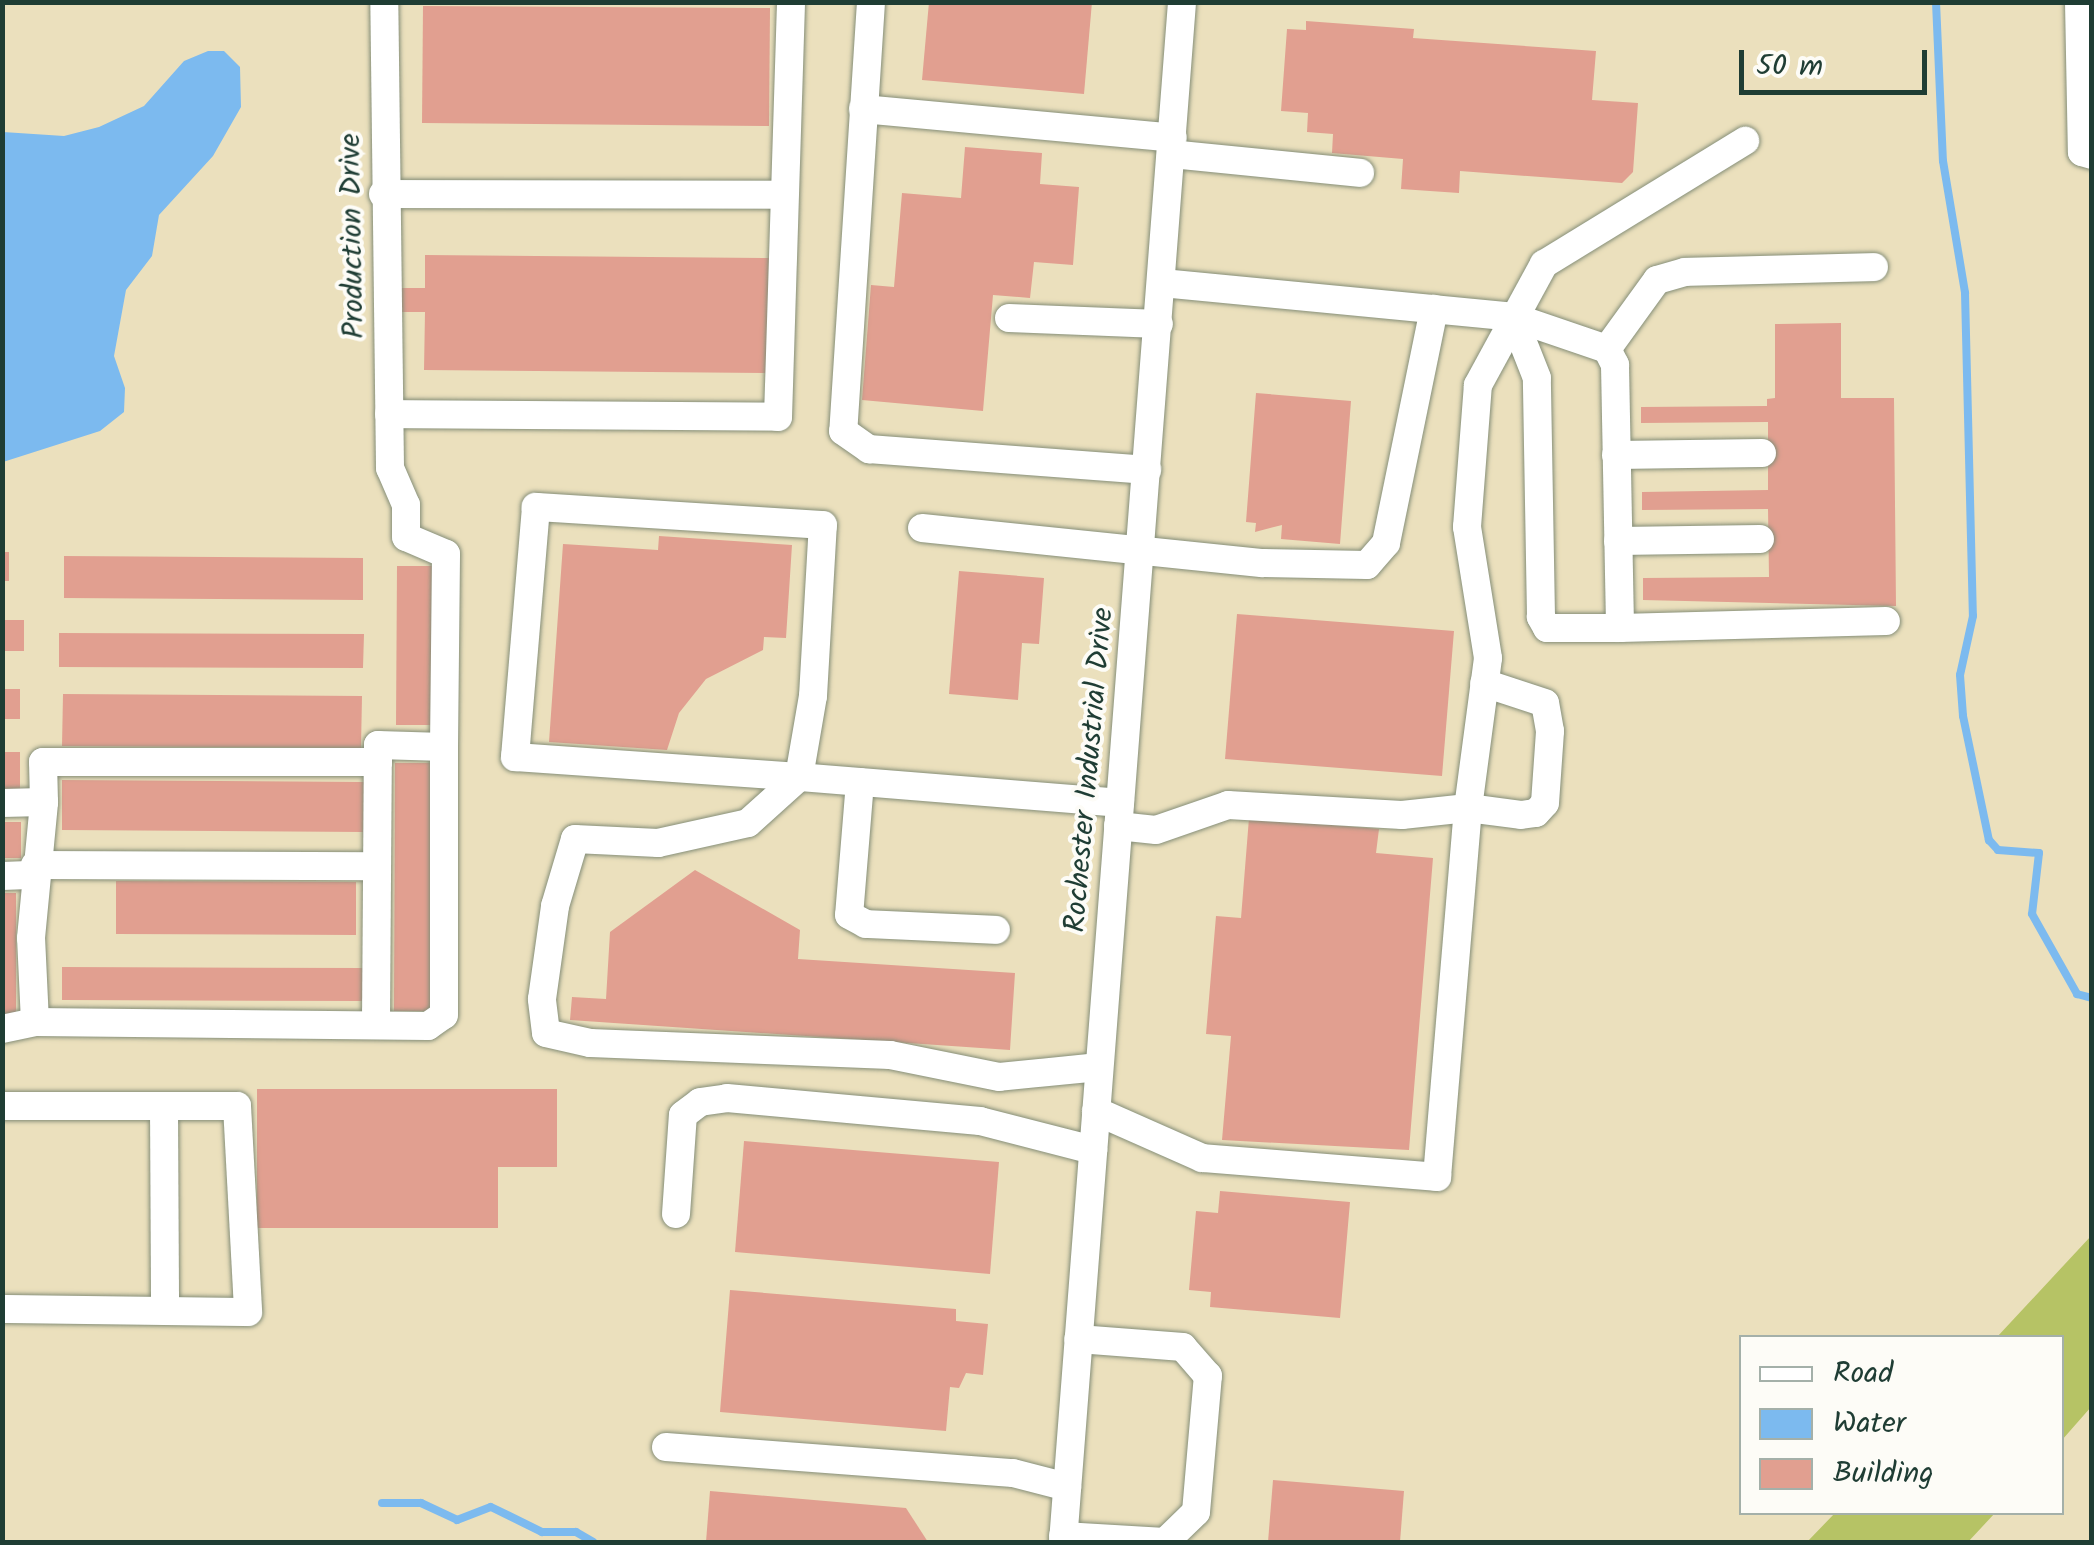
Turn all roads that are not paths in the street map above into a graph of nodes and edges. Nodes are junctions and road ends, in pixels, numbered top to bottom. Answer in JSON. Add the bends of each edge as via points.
{"nodes":[{"id":1,"x":384,"y":2,"type":"edge"},
{"id":2,"x":792,"y":2,"type":"edge"},
{"id":3,"x":871,"y":2,"type":"edge"},
{"id":4,"x":1182,"y":2,"type":"edge"},
{"id":5,"x":2079,"y":2,"type":"edge"},
{"id":6,"x":863,"y":108,"type":"junction"},
{"id":7,"x":1745,"y":141,"type":"dead end"},
{"id":8,"x":1172,"y":146,"type":"junction"},
{"id":9,"x":2092,"y":155,"type":"edge"},
{"id":10,"x":1360,"y":173,"type":"dead end"},
{"id":11,"x":383,"y":194,"type":"junction"},
{"id":12,"x":784,"y":195,"type":"junction"},
{"id":13,"x":1874,"y":267,"type":"dead end"},
{"id":14,"x":1162,"y":283,"type":"junction"},
{"id":15,"x":1434,"y":309,"type":"junction"},
{"id":16,"x":1514,"y":317,"type":"junction"},
{"id":17,"x":1009,"y":318,"type":"dead end"},
{"id":18,"x":1159,"y":324,"type":"junction"},
{"id":19,"x":1607,"y":349,"type":"junction"},
{"id":20,"x":389,"y":414,"type":"junction"},
{"id":21,"x":1762,"y":453,"type":"dead end"},
{"id":22,"x":1616,"y":456,"type":"junction"},
{"id":23,"x":1147,"y":470,"type":"junction"},
{"id":24,"x":922,"y":528,"type":"dead end"},
{"id":25,"x":1760,"y":539,"type":"dead end"},
{"id":26,"x":1618,"y":541,"type":"junction"},
{"id":27,"x":1140,"y":547,"type":"junction"},
{"id":28,"x":1886,"y":621,"type":"dead end"},
{"id":29,"x":1620,"y":628,"type":"junction"},
{"id":30,"x":1484,"y":683,"type":"junction"},
{"id":31,"x":444,"y":747,"type":"junction"},
{"id":32,"x":378,"y":762,"type":"junction"},
{"id":33,"x":798,"y":777,"type":"junction"},
{"id":34,"x":860,"y":782,"type":"junction"},
{"id":35,"x":2,"y":802,"type":"edge"},
{"id":36,"x":44,"y":802,"type":"junction"},
{"id":37,"x":1468,"y":808,"type":"junction"},
{"id":38,"x":1119,"y":815,"type":"junction"},
{"id":39,"x":378,"y":866,"type":"junction"},
{"id":40,"x":35,"y":870,"type":"junction"},
{"id":41,"x":2,"y":876,"type":"edge"},
{"id":42,"x":996,"y":930,"type":"dead end"},
{"id":43,"x":36,"y":1022,"type":"junction"},
{"id":44,"x":376,"y":1022,"type":"junction"},
{"id":45,"x":2,"y":1029,"type":"edge"},
{"id":46,"x":1099,"y":1068,"type":"junction"},
{"id":47,"x":2,"y":1106,"type":"edge"},
{"id":48,"x":164,"y":1106,"type":"junction"},
{"id":49,"x":1096,"y":1111,"type":"junction"},
{"id":50,"x":1093,"y":1150,"type":"junction"},
{"id":51,"x":676,"y":1214,"type":"dead end"},
{"id":52,"x":2,"y":1309,"type":"edge"},
{"id":53,"x":165,"y":1311,"type":"junction"},
{"id":54,"x":1078,"y":1339,"type":"junction"},
{"id":55,"x":666,"y":1448,"type":"dead end"},
{"id":56,"x":1067,"y":1486,"type":"junction"},
{"id":57,"x":1063,"y":1539,"type":"edge"}],
"edges":[{"from":1,"to":11,"type":"street","name":"Production Drive"},
{"from":2,"to":12,"type":"street"},
{"from":3,"to":6,"type":"street"},
{"from":4,"to":8,"type":"street","name":"Rochester Industrial Drive"},
{"from":5,"to":9,"type":"street","via":[[2082,152]]},
{"from":6,"to":8,"type":"street"},
{"from":6,"to":23,"type":"street","via":[[843,431],[870,449]]},
{"from":7,"to":16,"type":"street","via":[[1544,264]]},
{"from":8,"to":10,"type":"street"},
{"from":8,"to":14,"type":"street","name":"Rochester Industrial Drive"},
{"from":11,"to":12,"type":"street"},
{"from":11,"to":20,"type":"street","name":"Production Drive"},
{"from":12,"to":20,"type":"street","via":[[778,417]]},
{"from":13,"to":19,"type":"street","via":[[1685,272],[1658,280]]},
{"from":14,"to":15,"type":"street"},
{"from":14,"to":18,"type":"street","name":"Rochester Industrial Drive"},
{"from":15,"to":16,"type":"street"},
{"from":15,"to":27,"type":"street","via":[[1413,433],[1379,558],[1345,568]]},
{"from":16,"to":19,"type":"street"},
{"from":16,"to":29,"type":"street","via":[[1537,378],[1541,617],[1546,628]]},
{"from":16,"to":30,"type":"street","via":[[1478,385],[1467,527],[1488,658]]},
{"from":17,"to":18,"type":"street"},
{"from":18,"to":23,"type":"street","name":"Rochester Industrial Drive"},
{"from":19,"to":22,"type":"street","via":[[1615,365]]},
{"from":20,"to":31,"type":"street","name":"Production Drive","via":[[390,468],[406,506],[406,537],[446,554]]},
{"from":21,"to":22,"type":"street"},
{"from":22,"to":26,"type":"street"},
{"from":23,"to":27,"type":"street","name":"Rochester Industrial Drive"},
{"from":24,"to":27,"type":"street"},
{"from":25,"to":26,"type":"street"},
{"from":26,"to":29,"type":"street"},
{"from":27,"to":38,"type":"street","name":"Rochester Industrial Drive"},
{"from":28,"to":29,"type":"street"},
{"from":30,"to":37,"type":"street"},
{"from":30,"to":37,"type":"street","via":[[1545,703],[1545,803],[1521,815]]},
{"from":31,"to":32,"type":"street","via":[[378,745]]},
{"from":31,"to":44,"type":"street","via":[[444,1015],[428,1026]]},
{"from":32,"to":36,"type":"street","via":[[43,762]]},
{"from":32,"to":39,"type":"street"},
{"from":33,"to":33,"type":"street","via":[[813,696],[822,525],[536,507],[515,757]]},
{"from":33,"to":34,"type":"street"},
{"from":33,"to":46,"type":"street","via":[[748,823],[658,843],[575,839],[555,906],[542,999],[546,1034],[590,1043],[890,1055],[999,1077]]},
{"from":34,"to":38,"type":"street"},
{"from":34,"to":42,"type":"street","via":[[849,915],[866,924]]},
{"from":35,"to":36,"type":"street"},
{"from":36,"to":40,"type":"street"},
{"from":37,"to":38,"type":"street","via":[[1402,815],[1228,806],[1156,830]]},
{"from":37,"to":49,"type":"street","via":[[1437,1177],[1202,1158]]},
{"from":38,"to":46,"type":"street","name":"Rochester Industrial Drive"},
{"from":39,"to":40,"type":"street"},
{"from":39,"to":44,"type":"street"},
{"from":40,"to":41,"type":"street"},
{"from":40,"to":43,"type":"street"},
{"from":43,"to":44,"type":"street"},
{"from":43,"to":45,"type":"street"},
{"from":46,"to":49,"type":"street","name":"Rochester Industrial Drive"},
{"from":47,"to":48,"type":"street"},
{"from":48,"to":53,"type":"street"},
{"from":48,"to":53,"type":"street","via":[[237,1106],[248,1312]]},
{"from":49,"to":50,"type":"street","name":"Rochester Industrial Drive"},
{"from":50,"to":51,"type":"street","via":[[980,1121],[727,1098],[700,1102],[683,1115]]},
{"from":50,"to":54,"type":"street","name":"Rochester Industrial Drive"},
{"from":52,"to":53,"type":"street"},
{"from":54,"to":56,"type":"street","name":"Rochester Industrial Drive"},
{"from":54,"to":57,"type":"street","via":[[1183,1347],[1208,1376],[1196,1512],[1165,1542]]},
{"from":55,"to":56,"type":"street","via":[[1013,1473]]},
{"from":56,"to":57,"type":"street","name":"Rochester Industrial Drive"}]}
